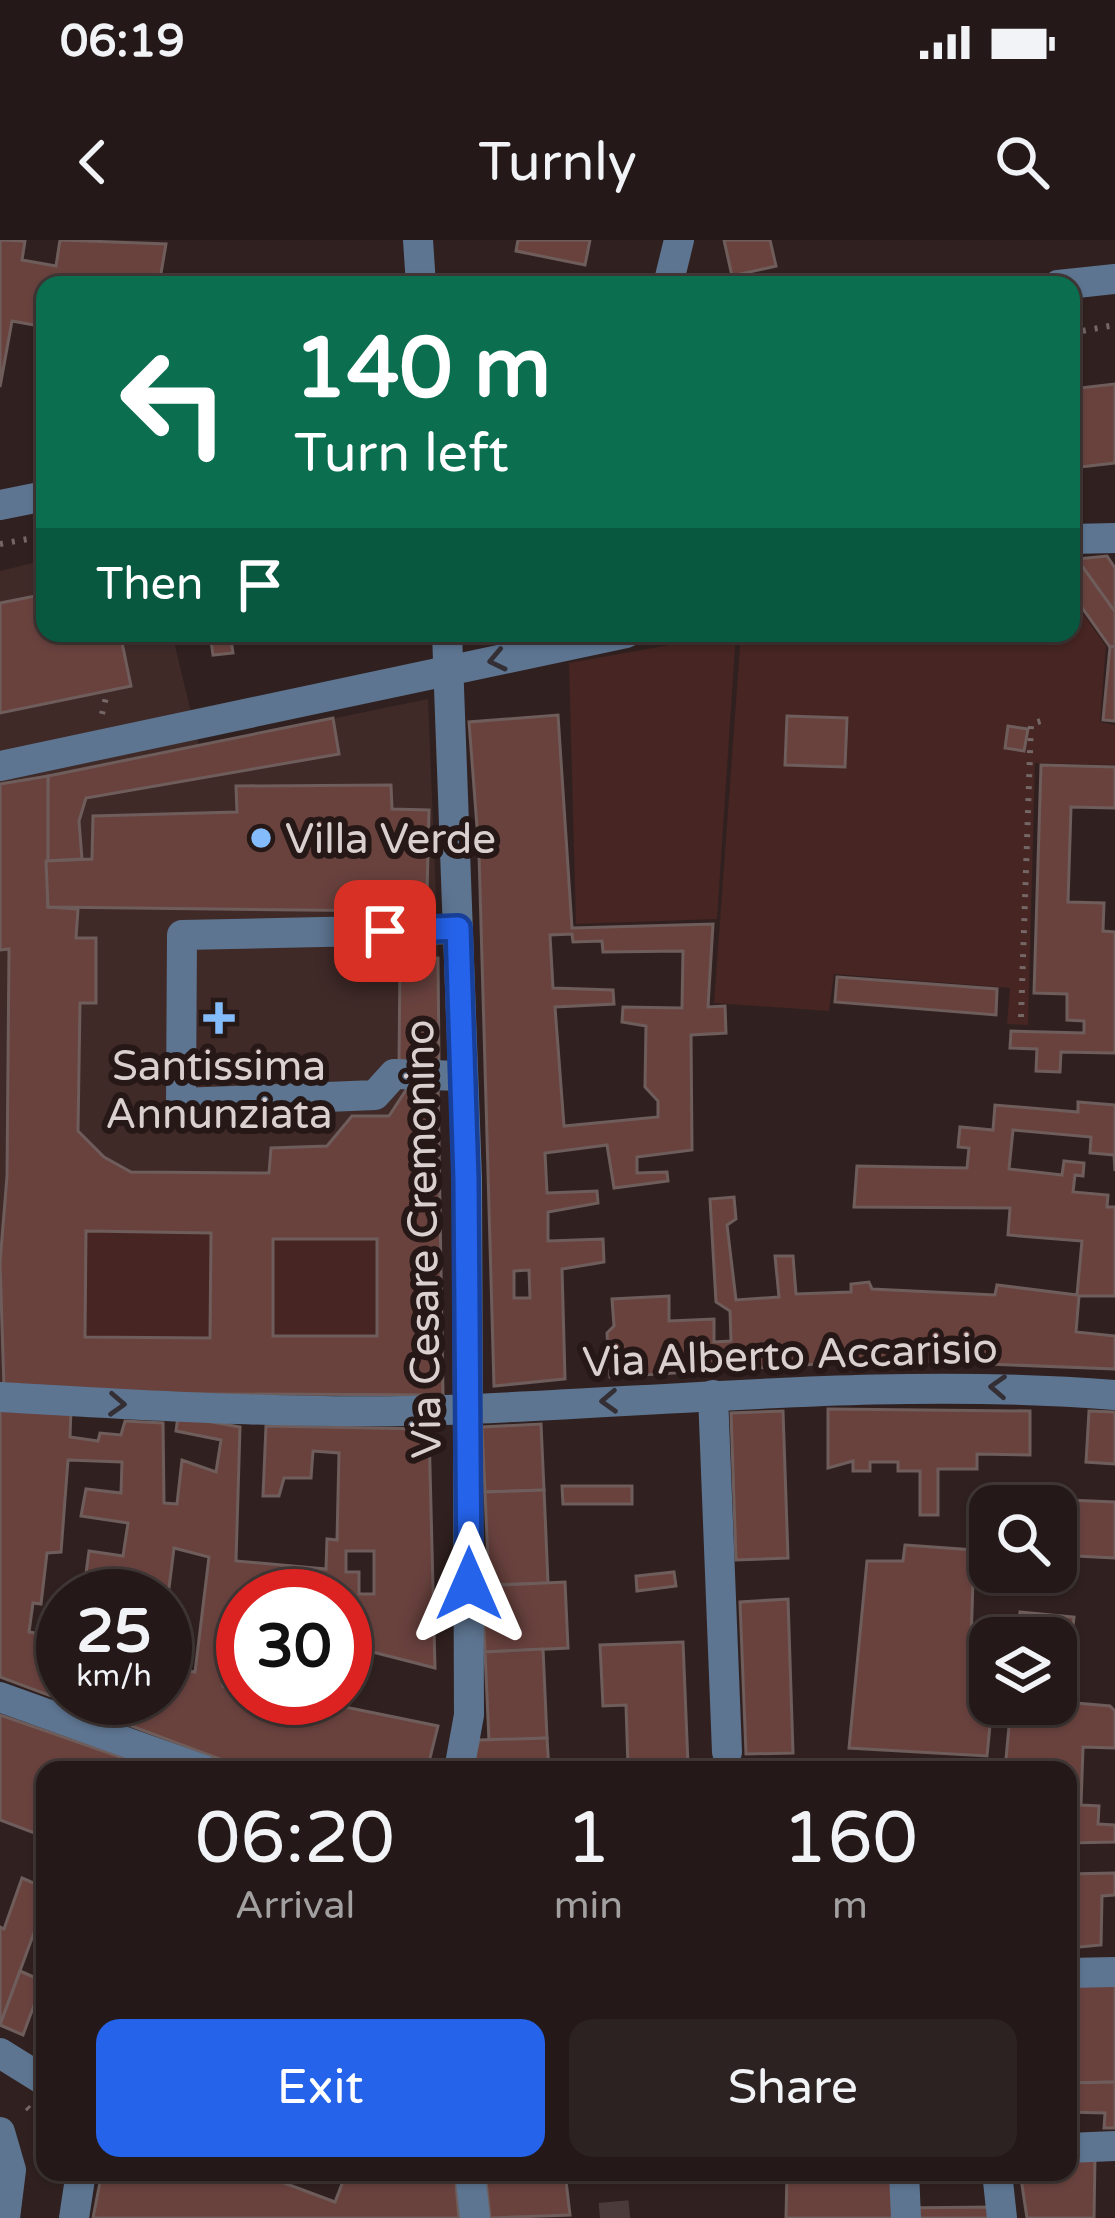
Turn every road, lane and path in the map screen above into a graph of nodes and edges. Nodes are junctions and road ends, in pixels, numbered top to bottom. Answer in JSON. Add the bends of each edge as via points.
{"nodes":[{"id":1,"x":418,"y":240,"type":"edge"},
{"id":2,"x":679,"y":240,"type":"edge"},
{"id":3,"x":420,"y":276,"type":"edge"},
{"id":4,"x":670,"y":276,"type":"edge"},
{"id":5,"x":1115,"y":278,"type":"edge"},
{"id":6,"x":1080,"y":282,"type":"edge"},
{"id":7,"x":1115,"y":325,"type":"edge"},
{"id":8,"x":1080,"y":331,"type":"edge"},
{"id":9,"x":36,"y":498,"type":"edge"},
{"id":10,"x":0,"y":506,"type":"edge"},
{"id":11,"x":36,"y":538,"type":"edge"},
{"id":12,"x":1115,"y":538,"type":"edge"},
{"id":13,"x":1080,"y":539,"type":"edge"},
{"id":14,"x":0,"y":544,"type":"edge"},
{"id":15,"x":446,"y":642,"type":"edge"},
{"id":16,"x":583,"y":642,"type":"edge"},
{"id":17,"x":444,"y":671,"type":"junction"},
{"id":18,"x":1048,"y":719,"type":"dead end"},
{"id":19,"x":0,"y":766,"type":"edge"},
{"id":20,"x":452,"y":929,"type":"junction"},
{"id":21,"x":439,"y":972,"type":"dead end"},
{"id":22,"x":1021,"y":1017,"type":"dead end"},
{"id":23,"x":462,"y":1076,"type":"junction"},
{"id":24,"x":713,"y":1395,"type":"junction"},
{"id":25,"x":1115,"y":1395,"type":"edge"},
{"id":26,"x":0,"y":1397,"type":"edge"},
{"id":27,"x":468,"y":1409,"type":"junction"},
{"id":28,"x":0,"y":1697,"type":"edge"},
{"id":29,"x":727,"y":1752,"type":"dead end"},
{"id":30,"x":179,"y":1761,"type":"edge"},
{"id":31,"x":461,"y":1761,"type":"edge"},
{"id":32,"x":1115,"y":1972,"type":"edge"},
{"id":33,"x":1077,"y":1973,"type":"edge"},
{"id":34,"x":0,"y":2053,"type":"edge"},
{"id":35,"x":35,"y":2093,"type":"edge"},
{"id":36,"x":0,"y":2132,"type":"edge"},
{"id":37,"x":1115,"y":2146,"type":"edge"},
{"id":38,"x":1077,"y":2148,"type":"edge"},
{"id":39,"x":80,"y":2181,"type":"edge"},
{"id":40,"x":471,"y":2181,"type":"edge"},
{"id":41,"x":904,"y":2181,"type":"edge"},
{"id":42,"x":998,"y":2181,"type":"edge"},
{"id":43,"x":4,"y":2218,"type":"edge"},
{"id":44,"x":74,"y":2218,"type":"edge"},
{"id":45,"x":475,"y":2218,"type":"edge"},
{"id":46,"x":906,"y":2218,"type":"edge"},
{"id":47,"x":1002,"y":2218,"type":"edge"}],
"edges":[{"from":1,"to":3,"type":"street"},
{"from":2,"to":4,"type":"street"},
{"from":5,"to":6,"type":"street"},
{"from":7,"to":8,"type":"path"},
{"from":9,"to":10,"type":"street"},
{"from":11,"to":14,"type":"path"},
{"from":12,"to":13,"type":"street"},
{"from":15,"to":17,"type":"street","name":"Via Cesare Cremonino"},
{"from":16,"to":17,"type":"street","one_way":true},
{"from":17,"to":19,"type":"street"},
{"from":17,"to":20,"type":"street","name":"Via Cesare Cremonino"},
{"from":18,"to":22,"type":"path","via":[[1031,724]]},
{"from":20,"to":21,"type":"street","via":[[447,968]]},
{"from":20,"to":23,"type":"street","name":"Via Cesare Cremonino"},
{"from":20,"to":23,"type":"street","via":[[182,935],[181,1103],[375,1095],[394,1074]]},
{"from":23,"to":27,"type":"street","name":"Via Cesare Cremonino"},
{"from":25,"to":24,"type":"street","name":"Via Alberto Accarisio","one_way":true,"via":[[985,1385]]},
{"from":24,"to":27,"type":"street","name":"Via Alberto Accarisio","one_way":true},
{"from":24,"to":29,"type":"street"},
{"from":26,"to":27,"type":"street","name":"Via Alberto Accarisio","one_way":true},
{"from":27,"to":31,"type":"street","name":"Via Cesare Cremonino","via":[[469,1715]]},
{"from":28,"to":30,"type":"street"},
{"from":32,"to":33,"type":"street"},
{"from":34,"to":35,"type":"street"},
{"from":36,"to":43,"type":"street","via":[[11,2170]]},
{"from":37,"to":38,"type":"street"},
{"from":39,"to":44,"type":"street"},
{"from":40,"to":45,"type":"street"},
{"from":41,"to":46,"type":"street"},
{"from":42,"to":47,"type":"street"}]}
